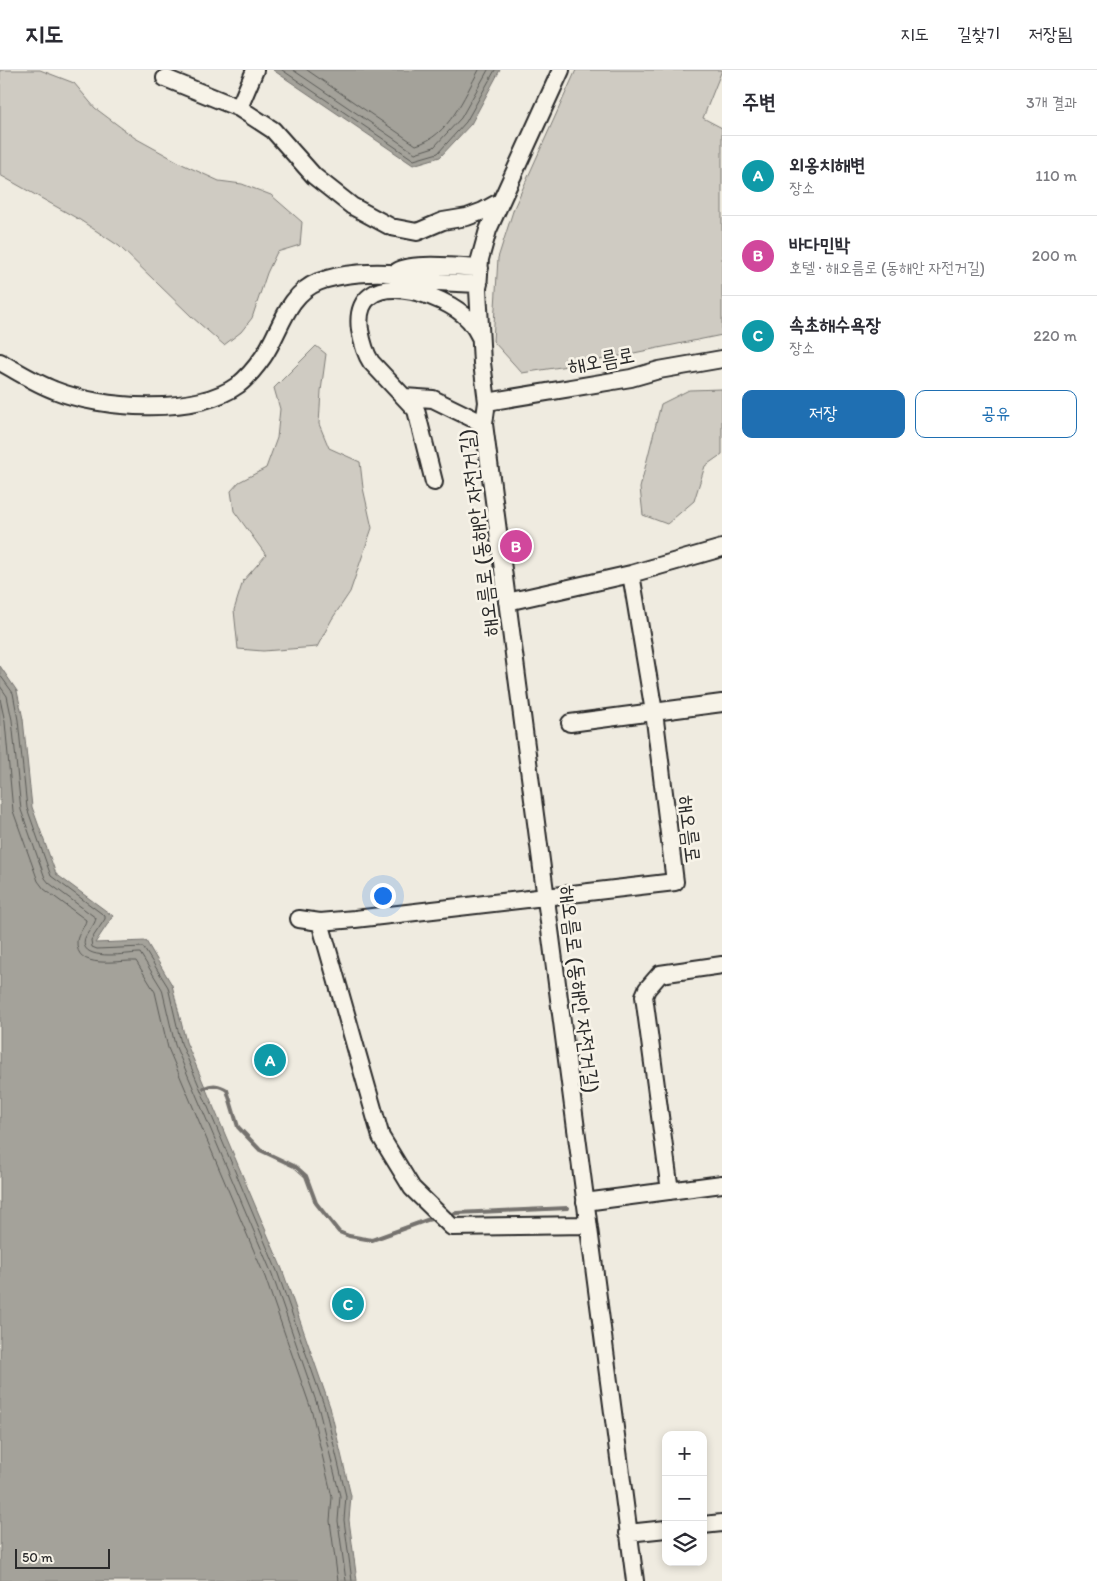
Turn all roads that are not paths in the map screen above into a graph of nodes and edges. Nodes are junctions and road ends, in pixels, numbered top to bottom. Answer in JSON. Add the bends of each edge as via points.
{"nodes":[{"id":1,"x":255,"y":70,"type":"edge"},
{"id":2,"x":561,"y":70,"type":"edge"},
{"id":3,"x":165,"y":78,"type":"dead end"},
{"id":4,"x":239,"y":108,"type":"junction"},
{"id":5,"x":500,"y":202,"type":"junction"},
{"id":6,"x":392,"y":274,"type":"junction"},
{"id":7,"x":479,"y":276,"type":"junction"},
{"id":8,"x":481,"y":334,"type":"junction"},
{"id":9,"x":722,"y":359,"type":"edge"},
{"id":10,"x":0,"y":362,"type":"edge"},
{"id":11,"x":404,"y":397,"type":"junction"},
{"id":12,"x":487,"y":402,"type":"junction"},
{"id":13,"x":484,"y":424,"type":"junction"},
{"id":14,"x":434,"y":482,"type":"dead end"},
{"id":15,"x":722,"y":548,"type":"edge"},
{"id":16,"x":631,"y":574,"type":"junction"},
{"id":17,"x":507,"y":602,"type":"junction"},
{"id":18,"x":722,"y":703,"type":"edge"},
{"id":19,"x":654,"y":712,"type":"junction"},
{"id":20,"x":570,"y":723,"type":"dead end"},
{"id":21,"x":547,"y":898,"type":"junction"},
{"id":22,"x":299,"y":919,"type":"dead end"},
{"id":23,"x":320,"y":922,"type":"junction"},
{"id":24,"x":722,"y":964,"type":"edge"},
{"id":25,"x":722,"y":1184,"type":"edge"},
{"id":26,"x":670,"y":1191,"type":"junction"},
{"id":27,"x":585,"y":1202,"type":"junction"},
{"id":28,"x":588,"y":1226,"type":"junction"},
{"id":29,"x":662,"y":1529,"type":"edge"},
{"id":30,"x":628,"y":1533,"type":"junction"},
{"id":31,"x":635,"y":1581,"type":"edge"}],
"edges":[{"from":1,"to":4,"type":"street"},
{"from":2,"to":5,"type":"street","name":"해오름로 (동해안 자전거길)"},
{"from":3,"to":4,"type":"street"},
{"from":4,"to":5,"type":"street","via":[[273,130],[314,176],[352,206],[391,226],[417,232],[443,221],[483,212]]},
{"from":5,"to":7,"type":"street","name":"해오름로 (동해안 자전거길)","via":[[488,230]]},
{"from":6,"to":7,"type":"street","via":[[428,281]]},
{"from":6,"to":8,"type":"street","via":[[460,302],[474,315]]},
{"from":6,"to":10,"type":"street","via":[[337,276],[298,294],[252,372],[236,386],[197,401],[159,406],[96,402],[53,390]]},
{"from":7,"to":8,"type":"street","name":"해오름로 (동해안 자전거길)"},
{"from":8,"to":11,"type":"street","via":[[460,312],[434,298],[403,288],[382,290],[368,299],[360,314],[367,356]]},
{"from":8,"to":12,"type":"street","name":"해오름로 (동해안 자전거길)"},
{"from":9,"to":12,"type":"street","name":"해오름로"},
{"from":11,"to":13,"type":"street","via":[[433,399]]},
{"from":11,"to":14,"type":"street","via":[[416,410]]},
{"from":12,"to":13,"type":"street","name":"해오름로 (동해안 자전거길)"},
{"from":13,"to":17,"type":"street","name":"해오름로 (동해안 자전거길)"},
{"from":15,"to":16,"type":"street"},
{"from":16,"to":17,"type":"street"},
{"from":16,"to":19,"type":"street"},
{"from":17,"to":21,"type":"street","name":"해오름로 (동해안 자전거길)"},
{"from":18,"to":19,"type":"street"},
{"from":19,"to":20,"type":"street"},
{"from":19,"to":21,"type":"street","name":"해오름로","via":[[675,882]]},
{"from":21,"to":23,"type":"street"},
{"from":21,"to":27,"type":"street","name":"해오름로 (동해안 자전거길)"},
{"from":22,"to":23,"type":"street"},
{"from":23,"to":28,"type":"street","via":[[381,1137],[412,1188],[452,1227]]},
{"from":24,"to":26,"type":"street","via":[[660,974],[644,996]]},
{"from":25,"to":26,"type":"street"},
{"from":26,"to":27,"type":"street"},
{"from":27,"to":28,"type":"street","name":"해오름로 (동해안 자전거길)"},
{"from":28,"to":30,"type":"street","name":"해오름로 (동해안 자전거길)"},
{"from":29,"to":30,"type":"street"},
{"from":30,"to":31,"type":"street","name":"해오름로 (동해안 자전거길)"}]}
